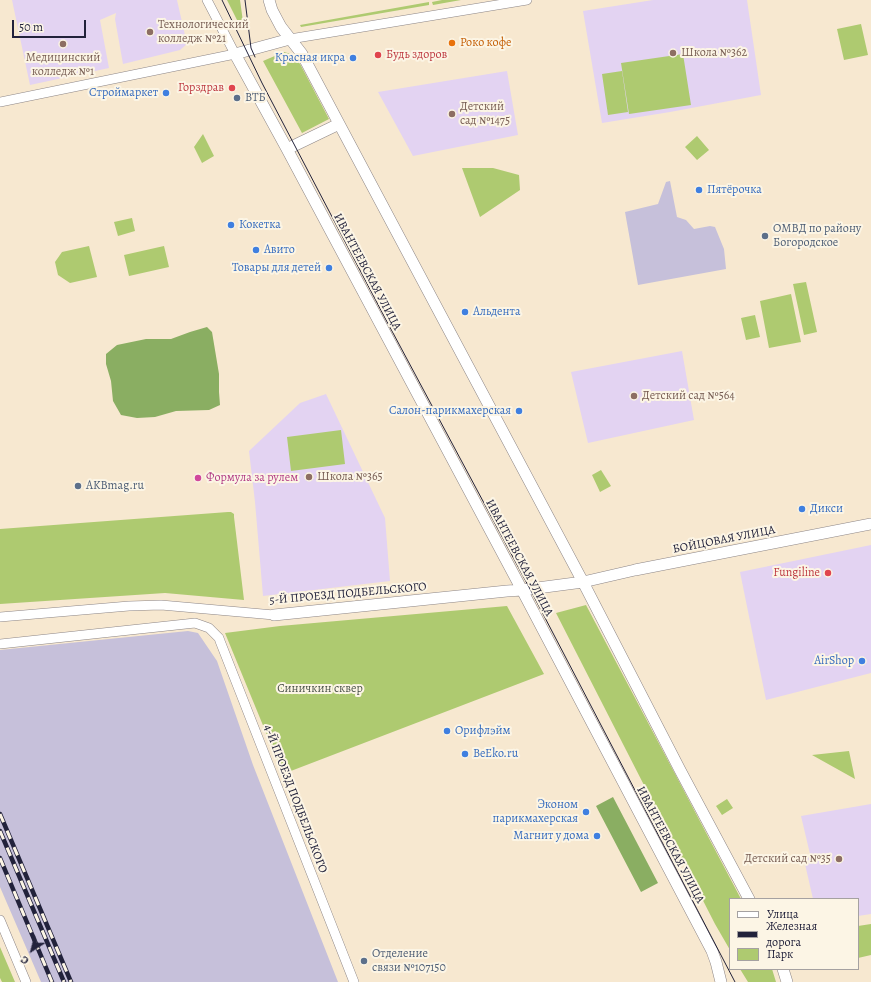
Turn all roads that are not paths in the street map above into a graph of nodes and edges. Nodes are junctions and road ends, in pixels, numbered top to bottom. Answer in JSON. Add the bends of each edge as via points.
{"nodes":[{"id":1,"x":207,"y":0,"type":"edge"},
{"id":2,"x":269,"y":0,"type":"edge"},
{"id":3,"x":527,"y":0,"type":"edge"},
{"id":4,"x":290,"y":39,"type":"junction"},
{"id":5,"x":235,"y":54,"type":"junction"},
{"id":6,"x":0,"y":102,"type":"edge"},
{"id":7,"x":339,"y":124,"type":"junction"},
{"id":8,"x":287,"y":149,"type":"junction"},
{"id":9,"x":871,"y":524,"type":"edge"},
{"id":10,"x":583,"y":582,"type":"junction"},
{"id":11,"x":522,"y":590,"type":"junction"},
{"id":12,"x":274,"y":615,"type":"joint"},
{"id":13,"x":0,"y":617,"type":"edge"},
{"id":14,"x":0,"y":644,"type":"edge"},
{"id":15,"x":748,"y":898,"type":"edge"},
{"id":16,"x":0,"y":920,"type":"edge"},
{"id":17,"x":783,"y":970,"type":"edge"},
{"id":18,"x":26,"y":982,"type":"edge"},
{"id":19,"x":354,"y":982,"type":"edge"},
{"id":20,"x":721,"y":982,"type":"edge"},
{"id":21,"x":787,"y":982,"type":"edge"}],
"edges":[{"from":1,"to":5,"type":"street","name":"ИВАНТЕЕВСКАЯ УЛИЦА"},
{"from":2,"to":4,"type":"street","via":[[281,28]]},
{"from":3,"to":4,"type":"street"},
{"from":4,"to":5,"type":"street"},
{"from":4,"to":7,"type":"street","via":[[302,54]]},
{"from":5,"to":6,"type":"street"},
{"from":5,"to":8,"type":"street","name":"ИВАНТЕЕВСКАЯ УЛИЦА"},
{"from":7,"to":8,"type":"street"},
{"from":7,"to":10,"type":"street"},
{"from":8,"to":11,"type":"street","name":"ИВАНТЕЕВСКАЯ УЛИЦА"},
{"from":9,"to":10,"type":"street","name":"БОЙЦОВАЯ УЛИЦА"},
{"from":10,"to":11,"type":"street","name":"БОЙЦОВАЯ УЛИЦА"},
{"from":10,"to":15,"type":"street"},
{"from":11,"to":12,"type":"street","name":"5-Й ПРОЕЗД ПОДБЕЛЬСКОГО"},
{"from":11,"to":20,"type":"street","name":"ИВАНТЕЕВСКАЯ УЛИЦА","via":[[712,951]]},
{"from":12,"to":13,"type":"street","name":"5-Й ПРОЕЗД ПОДБЕЛЬСКОГО","via":[[161,605]]},
{"from":14,"to":19,"type":"street","name":"4-Й ПРОЕЗД ПОДБЕЛЬСКОГО","via":[[195,623],[209,628],[219,638]]},
{"from":16,"to":18,"type":"street"},
{"from":17,"to":21,"type":"street"}]}
